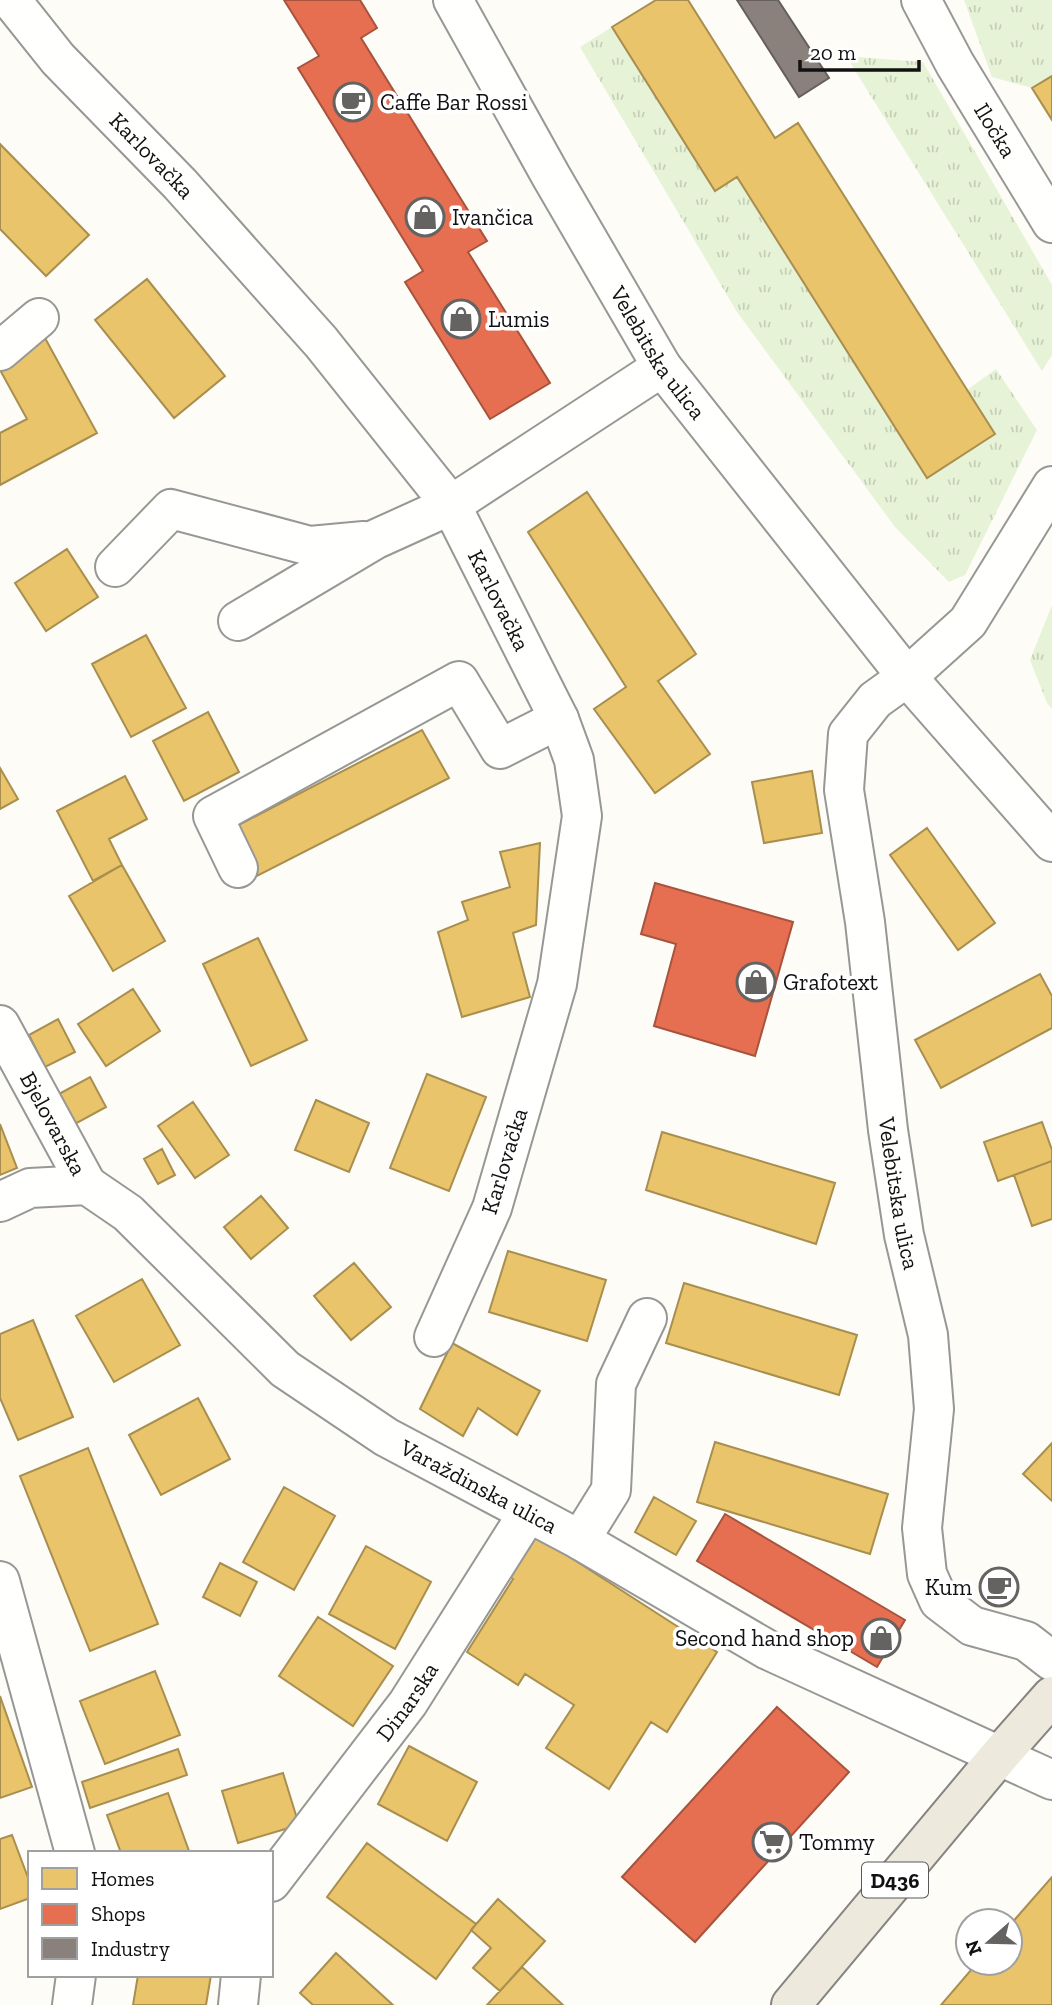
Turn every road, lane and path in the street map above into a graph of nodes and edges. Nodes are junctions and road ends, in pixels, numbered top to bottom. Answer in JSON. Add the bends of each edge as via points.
{"nodes":[{"id":1,"x":11,"y":0,"type":"edge"},
{"id":2,"x":453,"y":0,"type":"edge"},
{"id":3,"x":921,"y":0,"type":"edge"},
{"id":4,"x":1052,"y":223,"type":"edge"},
{"id":5,"x":39,"y":318,"type":"dead end"},
{"id":6,"x":0,"y":351,"type":"edge"},
{"id":7,"x":662,"y":367,"type":"junction"},
{"id":8,"x":1052,"y":486,"type":"edge"},
{"id":9,"x":451,"y":505,"type":"junction"},
{"id":10,"x":376,"y":539,"type":"junction"},
{"id":11,"x":116,"y":567,"type":"dead end"},
{"id":12,"x":238,"y":621,"type":"dead end"},
{"id":13,"x":907,"y":677,"type":"junction"},
{"id":14,"x":559,"y":719,"type":"junction"},
{"id":15,"x":1052,"y":842,"type":"edge"},
{"id":16,"x":238,"y":868,"type":"dead end"},
{"id":17,"x":0,"y":1025,"type":"edge"},
{"id":18,"x":87,"y":1185,"type":"junction"},
{"id":19,"x":0,"y":1202,"type":"edge"},
{"id":20,"x":647,"y":1318,"type":"dead end"},
{"id":21,"x":434,"y":1337,"type":"dead end"},
{"id":22,"x":528,"y":1513,"type":"junction"},
{"id":23,"x":580,"y":1540,"type":"junction"},
{"id":24,"x":0,"y":1581,"type":"edge"},
{"id":25,"x":1052,"y":1661,"type":"edge"},
{"id":26,"x":1052,"y":1696,"type":"edge"},
{"id":27,"x":1000,"y":1755,"type":"junction"},
{"id":28,"x":1052,"y":1780,"type":"edge"},
{"id":29,"x":74,"y":1851,"type":"edge"},
{"id":30,"x":273,"y":1879,"type":"edge"},
{"id":31,"x":76,"y":1977,"type":"edge"},
{"id":32,"x":241,"y":1977,"type":"edge"},
{"id":33,"x":72,"y":2005,"type":"edge"},
{"id":34,"x":238,"y":2005,"type":"edge"},
{"id":35,"x":791,"y":2005,"type":"edge"}],
"edges":[{"from":1,"to":9,"type":"street","name":"Karlovačka","via":[[58,60],[180,184],[321,342]]},
{"from":2,"to":7,"type":"street","name":"Velebitska ulica"},
{"from":3,"to":4,"type":"street","name":"Iločka"},
{"from":5,"to":6,"type":"street"},
{"from":7,"to":9,"type":"street"},
{"from":7,"to":13,"type":"street","name":"Velebitska ulica"},
{"from":8,"to":13,"type":"street","via":[[968,622]]},
{"from":9,"to":10,"type":"street"},
{"from":9,"to":14,"type":"street","name":"Karlovačka"},
{"from":10,"to":11,"type":"street","via":[[310,546],[171,509]]},
{"from":10,"to":12,"type":"street"},
{"from":13,"to":15,"type":"street","name":"Velebitska ulica"},
{"from":13,"to":25,"type":"street","name":"Velebitska ulica","via":[[874,700],[848,734],[844,790],[904,1235],[928,1335],[934,1409],[922,1528],[927,1574],[939,1601],[972,1626],[1026,1641]]},
{"from":14,"to":16,"type":"street","via":[[500,749],[459,681],[213,816]]},
{"from":14,"to":21,"type":"street","name":"Karlovačka","via":[[574,760],[582,816],[557,984],[492,1208]]},
{"from":17,"to":18,"type":"street","name":"Bjelovarska"},
{"from":18,"to":19,"type":"street","via":[[30,1188]]},
{"from":18,"to":22,"type":"street","name":"Varaždinska ulica","via":[[128,1213],[285,1369],[386,1437]]},
{"from":20,"to":23,"type":"street","via":[[616,1384],[611,1490]]},
{"from":22,"to":23,"type":"street","name":"Varaždinska ulica"},
{"from":22,"to":30,"type":"street","name":"Dinarska","via":[[408,1703]]},
{"from":23,"to":27,"type":"street","name":"Varaždinska ulica","via":[[768,1650]]},
{"from":24,"to":29,"type":"street"},
{"from":26,"to":27,"type":"main road","number":"D436"},
{"from":27,"to":28,"type":"street","name":"Varaždinska ulica"},
{"from":27,"to":35,"type":"main road","number":"D436"},
{"from":31,"to":33,"type":"street"},
{"from":32,"to":34,"type":"street"}]}
